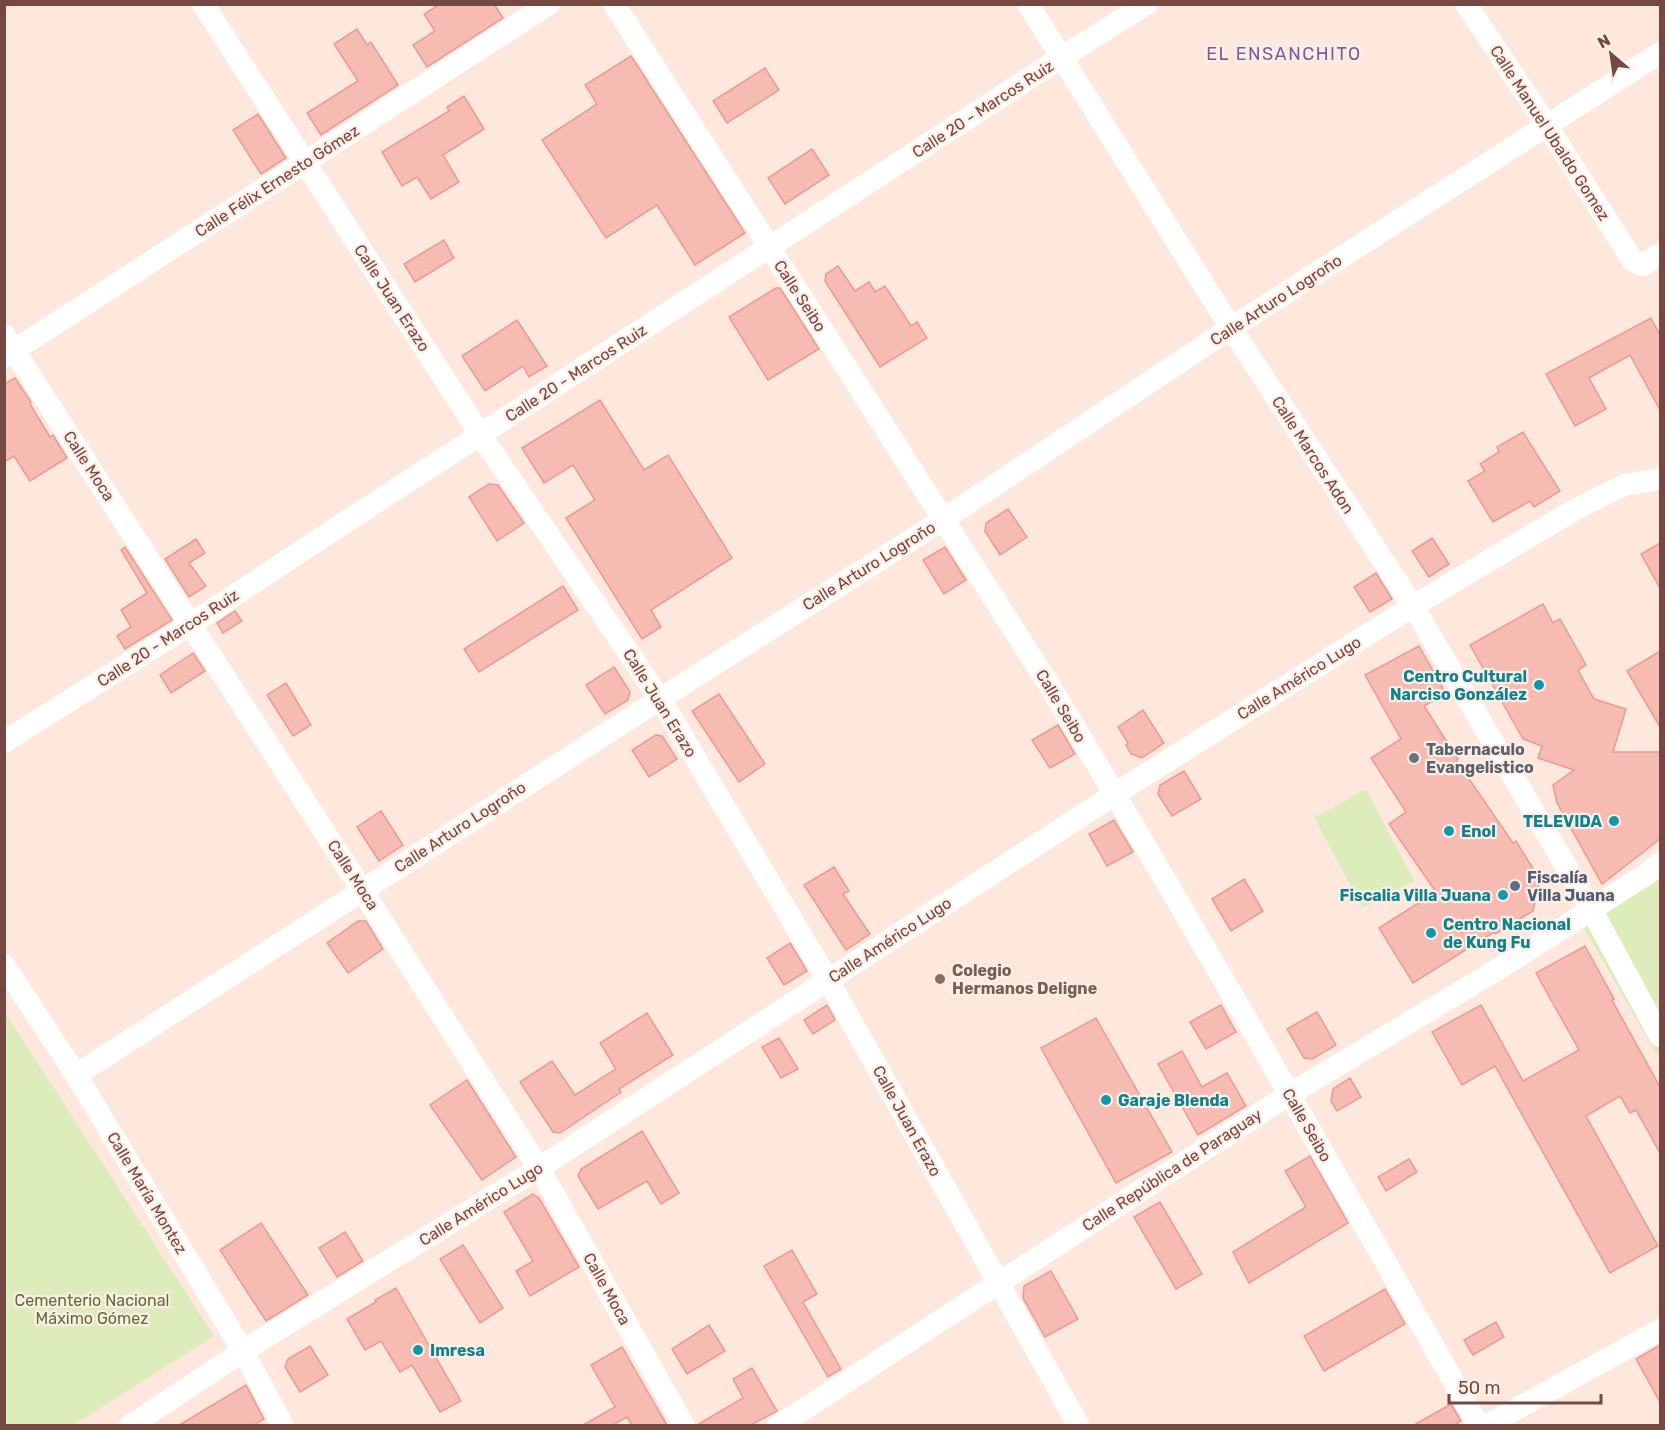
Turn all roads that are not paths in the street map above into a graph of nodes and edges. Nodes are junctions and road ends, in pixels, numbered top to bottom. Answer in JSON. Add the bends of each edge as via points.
{"nodes":[{"id":1,"x":203,"y":4,"type":"edge"},
{"id":2,"x":549,"y":4,"type":"edge"},
{"id":3,"x":614,"y":4,"type":"edge"},
{"id":4,"x":1028,"y":4,"type":"edge"},
{"id":5,"x":1147,"y":4,"type":"edge"},
{"id":6,"x":1466,"y":4,"type":"edge"},
{"id":7,"x":1660,"y":53,"type":"edge"},
{"id":8,"x":1062,"y":57,"type":"junction"},
{"id":9,"x":1547,"y":126,"type":"junction"},
{"id":10,"x":304,"y":163,"type":"junction"},
{"id":11,"x":770,"y":248,"type":"junction"},
{"id":12,"x":1660,"y":254,"type":"edge"},
{"id":13,"x":1231,"y":328,"type":"junction"},
{"id":14,"x":8,"y":347,"type":"edge"},
{"id":15,"x":480,"y":435,"type":"junction"},
{"id":16,"x":1660,"y":478,"type":"edge"},
{"id":17,"x":944,"y":519,"type":"junction"},
{"id":18,"x":1413,"y":606,"type":"junction"},
{"id":19,"x":191,"y":624,"type":"junction"},
{"id":20,"x":660,"y":699,"type":"junction"},
{"id":21,"x":4,"y":742,"type":"edge"},
{"id":22,"x":1115,"y":794,"type":"junction"},
{"id":23,"x":1660,"y":863,"type":"edge"},
{"id":24,"x":362,"y":890,"type":"junction"},
{"id":25,"x":1591,"y":909,"type":"junction"},
{"id":26,"x":4,"y":965,"type":"edge"},
{"id":27,"x":828,"y":980,"type":"junction"},
{"id":28,"x":1660,"y":1036,"type":"edge"},
{"id":29,"x":76,"y":1075,"type":"junction"},
{"id":30,"x":1290,"y":1094,"type":"junction"},
{"id":31,"x":539,"y":1168,"type":"junction"},
{"id":32,"x":998,"y":1283,"type":"junction"},
{"id":33,"x":1660,"y":1330,"type":"edge"},
{"id":34,"x":243,"y":1351,"type":"junction"},
{"id":35,"x":130,"y":1425,"type":"edge"},
{"id":36,"x":283,"y":1425,"type":"edge"},
{"id":37,"x":684,"y":1425,"type":"edge"},
{"id":38,"x":778,"y":1425,"type":"edge"},
{"id":39,"x":1079,"y":1425,"type":"edge"},
{"id":40,"x":1479,"y":1425,"type":"edge"},
{"id":41,"x":1485,"y":1425,"type":"edge"}],
"edges":[{"from":1,"to":10,"type":"street","name":"Calle Juan Erazo"},
{"from":2,"to":10,"type":"street","name":"Calle Félix Ernesto Gómez"},
{"from":3,"to":11,"type":"street","name":"Calle Seibo"},
{"from":4,"to":8,"type":"street","name":"Calle Marcos Adon"},
{"from":5,"to":8,"type":"street","name":"Calle 20 - Marcos Ruiz"},
{"from":6,"to":9,"type":"street","name":"Calle Manuel Ubaldo Gomez"},
{"from":7,"to":9,"type":"street","name":"Calle Arturo Logroño"},
{"from":8,"to":11,"type":"street","name":"Calle 20 - Marcos Ruiz"},
{"from":8,"to":13,"type":"street","name":"Calle Marcos Adon"},
{"from":9,"to":12,"type":"street","name":"Calle Manuel Ubaldo Gomez","via":[[1633,261],[1643,265]]},
{"from":9,"to":13,"type":"street","name":"Calle Arturo Logroño"},
{"from":10,"to":14,"type":"street","name":"Calle Félix Ernesto Gómez"},
{"from":10,"to":15,"type":"street","name":"Calle Juan Erazo"},
{"from":11,"to":15,"type":"street","name":"Calle 20 - Marcos Ruiz"},
{"from":11,"to":17,"type":"street","name":"Calle Seibo"},
{"from":13,"to":17,"type":"street","name":"Calle Arturo Logroño"},
{"from":13,"to":18,"type":"street","name":"Calle Marcos Adon"},
{"from":14,"to":19,"type":"street","name":"Calle Moca"},
{"from":15,"to":19,"type":"street","name":"Calle 20 - Marcos Ruiz"},
{"from":15,"to":20,"type":"street","name":"Calle Juan Erazo"},
{"from":16,"to":18,"type":"street","name":"Calle Américo Lugo","via":[[1624,485],[1576,509]]},
{"from":17,"to":20,"type":"street","name":"Calle Arturo Logroño"},
{"from":17,"to":22,"type":"street","name":"Calle Seibo"},
{"from":18,"to":22,"type":"street","name":"Calle Américo Lugo"},
{"from":18,"to":25,"type":"street","name":"Calle Marcos Adon"},
{"from":19,"to":21,"type":"street","name":"Calle 20 - Marcos Ruiz"},
{"from":19,"to":24,"type":"street","name":"Calle Moca"},
{"from":20,"to":24,"type":"street","name":"Calle Arturo Logroño"},
{"from":20,"to":27,"type":"street","name":"Calle Juan Erazo"},
{"from":22,"to":27,"type":"street","name":"Calle Américo Lugo"},
{"from":22,"to":30,"type":"street","name":"Calle Seibo"},
{"from":23,"to":25,"type":"street","name":"Calle República de Paraguay"},
{"from":24,"to":29,"type":"street","name":"Calle Arturo Logroño"},
{"from":24,"to":31,"type":"street","name":"Calle Moca"},
{"from":25,"to":28,"type":"street","name":"Calle Marcos Adon"},
{"from":25,"to":30,"type":"street","name":"Calle República de Paraguay"},
{"from":26,"to":29,"type":"street","name":"Calle María Montez"},
{"from":27,"to":31,"type":"street","name":"Calle Américo Lugo"},
{"from":27,"to":32,"type":"street","name":"Calle Juan Erazo"},
{"from":29,"to":34,"type":"street","name":"Calle María Montez"},
{"from":30,"to":32,"type":"street","name":"Calle República de Paraguay"},
{"from":30,"to":40,"type":"street","name":"Calle Seibo"},
{"from":31,"to":34,"type":"street","name":"Calle Américo Lugo"},
{"from":31,"to":37,"type":"street","name":"Calle Moca"},
{"from":32,"to":38,"type":"street","name":"Calle República de Paraguay"},
{"from":32,"to":39,"type":"street","name":"Calle Juan Erazo"},
{"from":33,"to":41,"type":"street"},
{"from":34,"to":35,"type":"street","name":"Calle Américo Lugo"},
{"from":34,"to":36,"type":"street","name":"Calle María Montez"}]}
